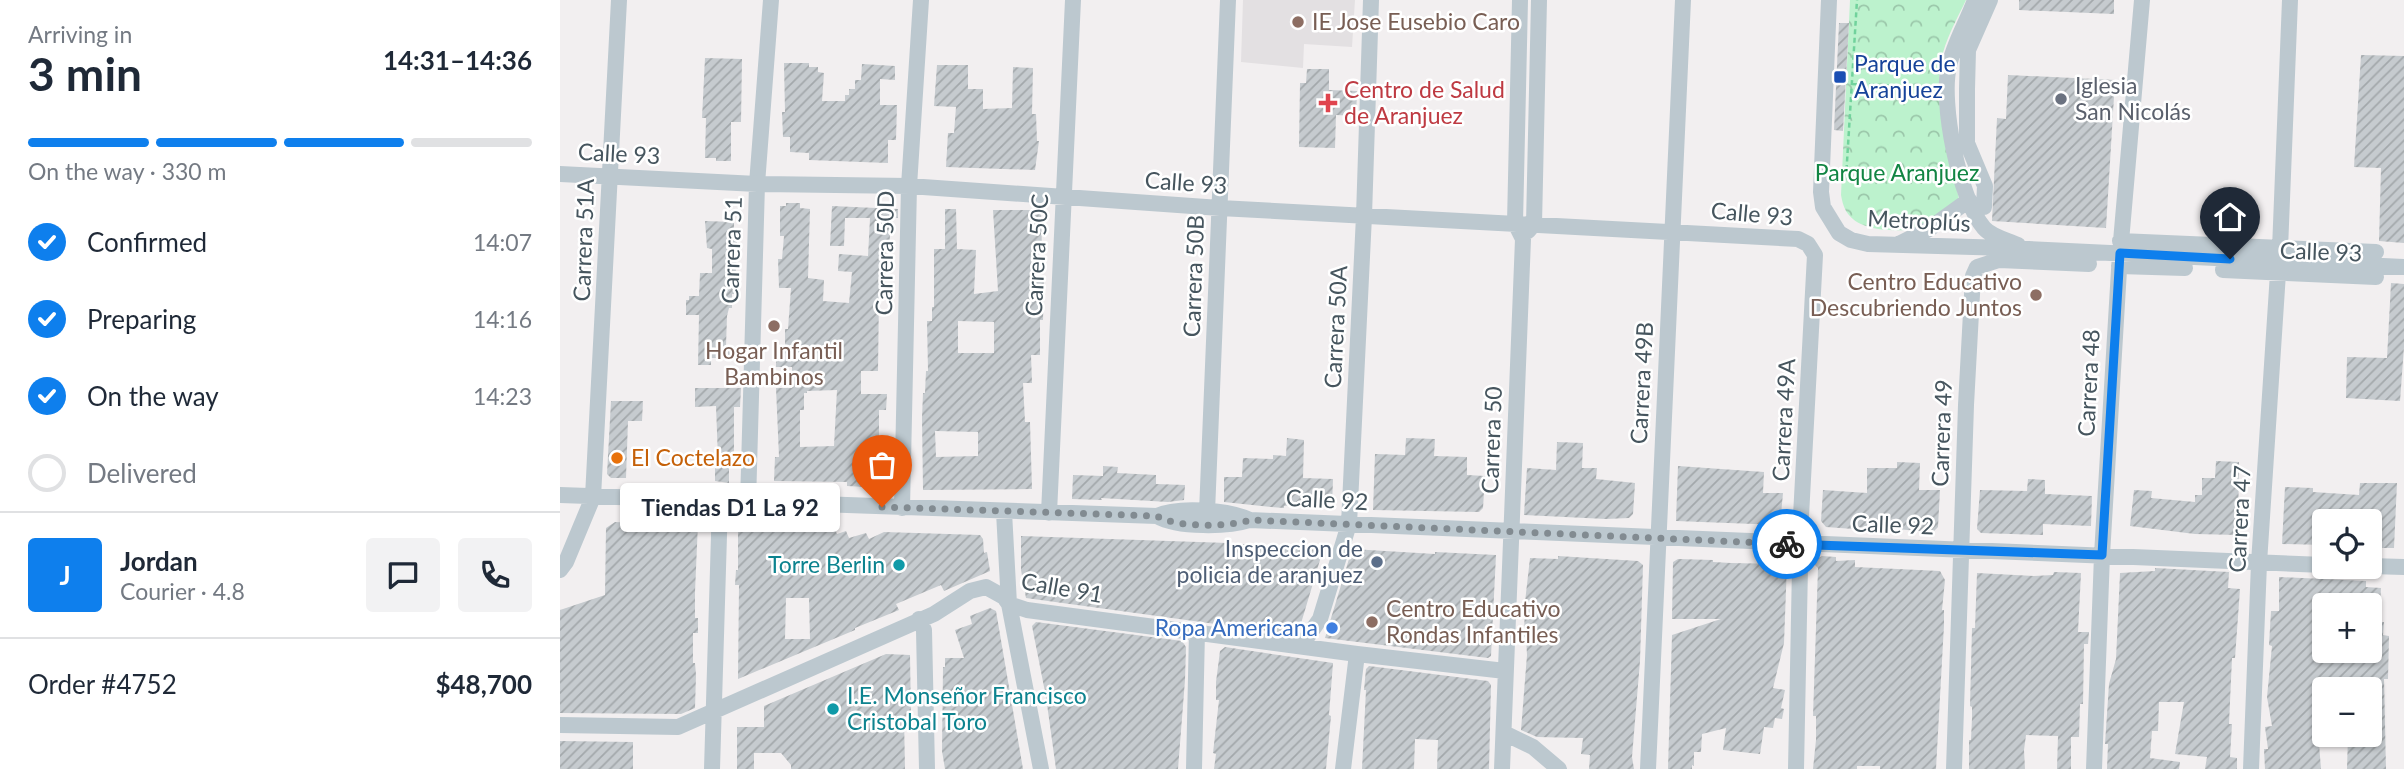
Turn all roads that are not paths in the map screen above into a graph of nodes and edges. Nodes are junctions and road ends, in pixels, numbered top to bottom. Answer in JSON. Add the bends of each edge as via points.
{"nodes":[{"id":1,"x":619,"y":0,"type":"edge"},
{"id":2,"x":771,"y":0,"type":"edge"},
{"id":3,"x":921,"y":0,"type":"edge"},
{"id":4,"x":1073,"y":0,"type":"edge"},
{"id":5,"x":1228,"y":0,"type":"edge"},
{"id":6,"x":1371,"y":0,"type":"edge"},
{"id":7,"x":1520,"y":0,"type":"edge"},
{"id":8,"x":1539,"y":0,"type":"edge"},
{"id":9,"x":1682,"y":0,"type":"edge"},
{"id":10,"x":1829,"y":0,"type":"edge"},
{"id":11,"x":1975,"y":0,"type":"edge"},
{"id":12,"x":1990,"y":0,"type":"edge"},
{"id":13,"x":2142,"y":0,"type":"edge"},
{"id":14,"x":2290,"y":0,"type":"edge"},
{"id":15,"x":560,"y":174,"type":"edge"},
{"id":16,"x":609,"y":177,"type":"junction"},
{"id":17,"x":757,"y":184,"type":"junction"},
{"id":18,"x":909,"y":186,"type":"junction"},
{"id":19,"x":1063,"y":196,"type":"junction"},
{"id":20,"x":1969,"y":200,"type":"junction"},
{"id":21,"x":1984,"y":207,"type":"dead end"},
{"id":22,"x":1220,"y":208,"type":"junction"},
{"id":23,"x":1364,"y":216,"type":"junction"},
{"id":24,"x":1515,"y":223,"type":"junction"},
{"id":25,"x":1534,"y":224,"type":"junction"},
{"id":26,"x":1672,"y":232,"type":"junction"},
{"id":27,"x":1523,"y":239,"type":"junction"},
{"id":28,"x":1808,"y":244,"type":"joint"},
{"id":29,"x":1895,"y":246,"type":"junction"},
{"id":30,"x":2027,"y":249,"type":"junction"},
{"id":31,"x":2280,"y":249,"type":"junction"},
{"id":32,"x":2376,"y":252,"type":"dead end"},
{"id":33,"x":2120,"y":253,"type":"junction"},
{"id":34,"x":2089,"y":264,"type":"dead end"},
{"id":35,"x":2404,"y":267,"type":"edge"},
{"id":36,"x":2185,"y":268,"type":"dead end"},
{"id":37,"x":2223,"y":270,"type":"dead end"},
{"id":38,"x":2278,"y":273,"type":"junction"},
{"id":39,"x":2376,"y":277,"type":"dead end"},
{"id":40,"x":560,"y":495,"type":"edge"},
{"id":41,"x":593,"y":497,"type":"junction"},
{"id":42,"x":626,"y":498,"type":"junction"},
{"id":43,"x":720,"y":502,"type":"junction"},
{"id":44,"x":748,"y":503,"type":"junction"},
{"id":45,"x":902,"y":508,"type":"junction"},
{"id":46,"x":1004,"y":512,"type":"junction"},
{"id":47,"x":1207,"y":512,"type":"junction"},
{"id":48,"x":1049,"y":513,"type":"junction"},
{"id":49,"x":1157,"y":516,"type":"junction"},
{"id":50,"x":1250,"y":520,"type":"junction"},
{"id":51,"x":1349,"y":524,"type":"junction"},
{"id":52,"x":579,"y":530,"type":"junction"},
{"id":53,"x":1511,"y":531,"type":"junction"},
{"id":54,"x":1658,"y":538,"type":"junction"},
{"id":55,"x":1800,"y":544,"type":"junction"},
{"id":56,"x":1962,"y":549,"type":"junction"},
{"id":57,"x":2102,"y":555,"type":"junction"},
{"id":58,"x":562,"y":560,"type":"edge"},
{"id":59,"x":2259,"y":563,"type":"junction"},
{"id":60,"x":2312,"y":565,"type":"edge"},
{"id":61,"x":2382,"y":567,"type":"edge"},
{"id":62,"x":2404,"y":568,"type":"edge"},
{"id":63,"x":1009,"y":604,"type":"junction"},
{"id":64,"x":919,"y":619,"type":"junction"},
{"id":65,"x":1197,"y":631,"type":"junction"},
{"id":66,"x":1301,"y":646,"type":"junction"},
{"id":67,"x":1356,"y":654,"type":"junction"},
{"id":68,"x":1505,"y":671,"type":"junction"},
{"id":69,"x":712,"y":710,"type":"junction"},
{"id":70,"x":560,"y":725,"type":"edge"},
{"id":71,"x":1504,"y":733,"type":"junction"},
{"id":72,"x":712,"y":769,"type":"edge"},
{"id":73,"x":927,"y":769,"type":"edge"},
{"id":74,"x":1041,"y":769,"type":"edge"},
{"id":75,"x":1194,"y":769,"type":"edge"},
{"id":76,"x":1343,"y":769,"type":"edge"},
{"id":77,"x":1502,"y":769,"type":"edge"},
{"id":78,"x":1559,"y":769,"type":"edge"},
{"id":79,"x":1648,"y":769,"type":"edge"},
{"id":80,"x":1796,"y":769,"type":"edge"},
{"id":81,"x":1954,"y":769,"type":"edge"},
{"id":82,"x":2095,"y":769,"type":"edge"},
{"id":83,"x":2251,"y":769,"type":"edge"}],
"edges":[{"from":1,"to":16,"type":"street","name":"Carrera 51A"},
{"from":2,"to":17,"type":"street","name":"Carrera 51"},
{"from":3,"to":18,"type":"street","name":"Carrera 50D"},
{"from":4,"to":19,"type":"street","name":"Carrera 50C"},
{"from":5,"to":22,"type":"street","name":"Carrera 50B"},
{"from":6,"to":23,"type":"street","name":"Carrera 50A"},
{"from":7,"to":24,"type":"street","name":"Carrera 50"},
{"from":8,"to":25,"type":"street"},
{"from":9,"to":26,"type":"street","name":"Carrera 49B"},
{"from":10,"to":29,"type":"street","name":"Metroplús","via":[[1823,206],[1829,221],[1851,240]]},
{"from":11,"to":20,"type":"street","name":"Metroplús","via":[[1951,58],[1945,88],[1956,157]]},
{"from":12,"to":21,"type":"street","via":[[1968,50],[1967,143],[1985,186]]},
{"from":13,"to":33,"type":"street","name":"Carrera 48"},
{"from":14,"to":31,"type":"street"},
{"from":15,"to":16,"type":"street","name":"Calle 93"},
{"from":16,"to":17,"type":"street","name":"Calle 93"},
{"from":16,"to":41,"type":"street","name":"Carrera 51A"},
{"from":17,"to":18,"type":"street","name":"Calle 93"},
{"from":17,"to":44,"type":"street","name":"Carrera 51"},
{"from":18,"to":19,"type":"street","name":"Calle 93"},
{"from":18,"to":45,"type":"street","name":"Carrera 50D"},
{"from":19,"to":22,"type":"street","name":"Calle 93"},
{"from":19,"to":48,"type":"street","name":"Carrera 50C"},
{"from":20,"to":29,"type":"street","via":[[1929,229]]},
{"from":20,"to":30,"type":"street","name":"Metroplús","via":[[1987,230]]},
{"from":22,"to":23,"type":"street","name":"Calle 93"},
{"from":22,"to":47,"type":"street","name":"Carrera 50B"},
{"from":23,"to":24,"type":"street","name":"Calle 93"},
{"from":23,"to":51,"type":"street","name":"Carrera 50A"},
{"from":24,"to":25,"type":"street","name":"Calle 93"},
{"from":24,"to":27,"type":"street","name":"Carrera 50"},
{"from":25,"to":26,"type":"street","name":"Calle 93"},
{"from":25,"to":27,"type":"street"},
{"from":26,"to":28,"type":"street","name":"Calle 93","via":[[1788,237]]},
{"from":26,"to":54,"type":"street","name":"Carrera 49B"},
{"from":27,"to":53,"type":"street","name":"Carrera 50"},
{"from":28,"to":55,"type":"street","name":"Carrera 49A","via":[[1815,255]]},
{"from":29,"to":30,"type":"street","name":"Metroplús"},
{"from":30,"to":33,"type":"street","name":"Metroplús"},
{"from":31,"to":32,"type":"street","name":"Calle 93"},
{"from":31,"to":33,"type":"street","name":"Calle 93"},
{"from":33,"to":35,"type":"street","name":"Metroplús"},
{"from":33,"to":36,"type":"street"},
{"from":33,"to":57,"type":"street","name":"Carrera 48"},
{"from":34,"to":56,"type":"street","name":"Carrera 49","via":[[1999,260],[1978,267],[1973,276]]},
{"from":37,"to":38,"type":"street","name":"Calle 93"},
{"from":38,"to":39,"type":"street","name":"Calle 93"},
{"from":38,"to":59,"type":"street","name":"Carrera 47"},
{"from":40,"to":41,"type":"street","name":"Calle 92"},
{"from":41,"to":42,"type":"street","name":"Calle 92"},
{"from":41,"to":52,"type":"street","name":"Carrera 51A"},
{"from":42,"to":43,"type":"street","name":"Calle 92"},
{"from":42,"to":52,"type":"street","via":[[608,506]]},
{"from":43,"to":44,"type":"street","name":"Calle 92"},
{"from":43,"to":69,"type":"street"},
{"from":44,"to":45,"type":"street","name":"Calle 92"},
{"from":45,"to":46,"type":"street","name":"Calle 92"},
{"from":46,"to":48,"type":"street","name":"Calle 92"},
{"from":46,"to":63,"type":"street"},
{"from":47,"to":49,"type":"street","name":"Calle 92","via":[[1168,511]]},
{"from":47,"to":50,"type":"street","name":"Calle 92","via":[[1235,513]]},
{"from":48,"to":49,"type":"street","name":"Calle 92"},
{"from":49,"to":50,"type":"street","name":"Calle 92","via":[[1168,523],[1235,525]]},
{"from":50,"to":51,"type":"street","name":"Calle 92"},
{"from":51,"to":53,"type":"street","name":"Calle 92"},
{"from":51,"to":66,"type":"street","name":"Carrera 50A","via":[[1320,619]]},
{"from":52,"to":58,"type":"street","name":"Carrera 51A"},
{"from":53,"to":54,"type":"street","name":"Calle 92"},
{"from":53,"to":68,"type":"street","name":"Carrera 50"},
{"from":54,"to":55,"type":"street","name":"Calle 92"},
{"from":54,"to":79,"type":"street","name":"Carrera 49B"},
{"from":55,"to":56,"type":"street","name":"Calle 92"},
{"from":55,"to":80,"type":"street","name":"Carrera 49A"},
{"from":56,"to":57,"type":"street","name":"Calle 92"},
{"from":56,"to":81,"type":"street","name":"Carrera 49"},
{"from":57,"to":59,"type":"street","name":"Calle 92"},
{"from":57,"to":82,"type":"street","name":"Carrera 48"},
{"from":59,"to":60,"type":"street","name":"Calle 92"},
{"from":59,"to":83,"type":"street","name":"Carrera 47"},
{"from":61,"to":62,"type":"street"},
{"from":63,"to":64,"type":"street","name":"Calle 91","via":[[986,587]]},
{"from":63,"to":65,"type":"street","name":"Calle 91"},
{"from":63,"to":74,"type":"street"},
{"from":64,"to":69,"type":"street","name":"Calle 91"},
{"from":64,"to":73,"type":"street","via":[[924,630]]},
{"from":65,"to":66,"type":"street","name":"Calle 91"},
{"from":65,"to":75,"type":"street"},
{"from":66,"to":67,"type":"street","name":"Calle 91"},
{"from":67,"to":68,"type":"street","name":"Calle 91"},
{"from":67,"to":76,"type":"street"},
{"from":68,"to":71,"type":"street","name":"Carrera 50"},
{"from":69,"to":70,"type":"street","name":"Calle 91","via":[[678,727]]},
{"from":69,"to":72,"type":"street"},
{"from":71,"to":77,"type":"street","name":"Carrera 50"},
{"from":71,"to":78,"type":"street","via":[[1533,747]]}]}
